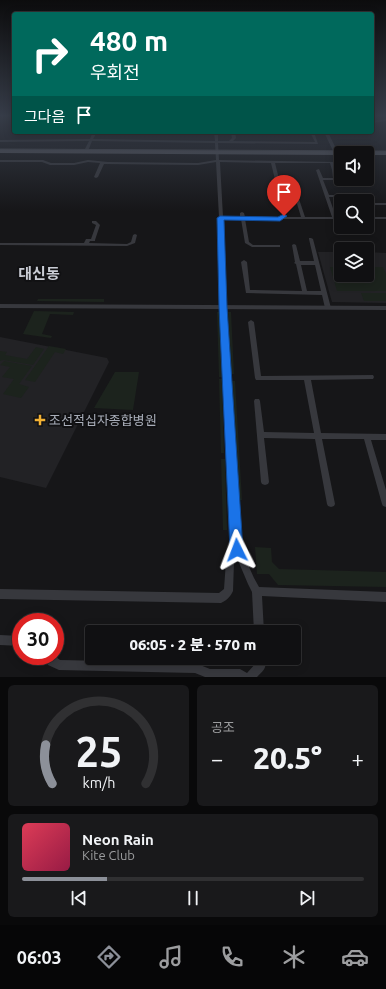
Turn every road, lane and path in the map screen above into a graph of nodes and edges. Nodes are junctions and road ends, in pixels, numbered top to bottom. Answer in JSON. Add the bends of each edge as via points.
{"nodes":[{"id":1,"x":88,"y":148,"type":"edge"},
{"id":2,"x":217,"y":148,"type":"edge"},
{"id":3,"x":0,"y":151,"type":"edge"},
{"id":4,"x":86,"y":152,"type":"junction"},
{"id":5,"x":217,"y":152,"type":"junction"},
{"id":6,"x":374,"y":154,"type":"edge"},
{"id":7,"x":334,"y":155,"type":"edge"},
{"id":8,"x":385,"y":155,"type":"edge"},
{"id":9,"x":0,"y":161,"type":"edge"},
{"id":10,"x":217,"y":161,"type":"junction"},
{"id":11,"x":103,"y":162,"type":"junction"},
{"id":12,"x":272,"y":162,"type":"junction"},
{"id":13,"x":331,"y":162,"type":"junction"},
{"id":14,"x":334,"y":162,"type":"edge"},
{"id":15,"x":318,"y":170,"type":"dead end"},
{"id":16,"x":96,"y":177,"type":"dead end"},
{"id":17,"x":322,"y":179,"type":"junction"},
{"id":18,"x":292,"y":182,"type":"dead end"},
{"id":19,"x":296,"y":196,"type":"junction"},
{"id":20,"x":328,"y":196,"type":"junction"},
{"id":21,"x":334,"y":196,"type":"edge"},
{"id":22,"x":374,"y":204,"type":"edge"},
{"id":23,"x":386,"y":204,"type":"edge"},
{"id":24,"x":243,"y":216,"type":"junction"},
{"id":25,"x":303,"y":217,"type":"junction"},
{"id":26,"x":334,"y":217,"type":"joint"},
{"id":27,"x":220,"y":218,"type":"junction"},
{"id":28,"x":374,"y":218,"type":"edge"},
{"id":29,"x":386,"y":218,"type":"edge"},
{"id":30,"x":94,"y":222,"type":"dead end"},
{"id":31,"x":135,"y":235,"type":"dead end"},
{"id":32,"x":311,"y":238,"type":"dead end"},
{"id":33,"x":0,"y":244,"type":"edge"},
{"id":34,"x":86,"y":244,"type":"junction"},
{"id":35,"x":294,"y":244,"type":"dead end"},
{"id":36,"x":278,"y":246,"type":"dead end"},
{"id":37,"x":244,"y":262,"type":"dead end"},
{"id":38,"x":297,"y":263,"type":"junction"},
{"id":39,"x":316,"y":263,"type":"junction"},
{"id":40,"x":305,"y":292,"type":"junction"},
{"id":41,"x":324,"y":293,"type":"junction"},
{"id":42,"x":0,"y":306,"type":"edge"},
{"id":43,"x":223,"y":307,"type":"junction"},
{"id":44,"x":328,"y":308,"type":"junction"},
{"id":45,"x":386,"y":308,"type":"edge"},
{"id":46,"x":251,"y":322,"type":"dead end"},
{"id":47,"x":371,"y":377,"type":"dead end"},
{"id":48,"x":307,"y":378,"type":"junction"},
{"id":49,"x":257,"y":401,"type":"dead end"},
{"id":50,"x":260,"y":435,"type":"junction"},
{"id":51,"x":319,"y":437,"type":"junction"},
{"id":52,"x":367,"y":437,"type":"junction"},
{"id":53,"x":386,"y":437,"type":"edge"},
{"id":54,"x":265,"y":482,"type":"dead end"},
{"id":55,"x":331,"y":504,"type":"dead end"},
{"id":56,"x":386,"y":504,"type":"edge"},
{"id":57,"x":237,"y":550,"type":"junction"},
{"id":58,"x":257,"y":591,"type":"junction"},
{"id":59,"x":0,"y":594,"type":"edge"},
{"id":60,"x":386,"y":597,"type":"edge"},
{"id":61,"x":259,"y":625,"type":"edge"},
{"id":62,"x":0,"y":640,"type":"edge"},
{"id":63,"x":12,"y":641,"type":"edge"},
{"id":64,"x":58,"y":665,"type":"edge"},
{"id":65,"x":261,"y":665,"type":"edge"},
{"id":66,"x":244,"y":677,"type":"edge"},
{"id":67,"x":250,"y":677,"type":"edge"}],
"edges":[{"from":1,"to":4,"type":"street"},
{"from":2,"to":5,"type":"street"},
{"from":3,"to":4,"type":"main road"},
{"from":4,"to":5,"type":"main road"},
{"from":5,"to":7,"type":"main road"},
{"from":5,"to":10,"type":"street"},
{"from":6,"to":8,"type":"main road"},
{"from":9,"to":11,"type":"street","via":[[43,161],[50,164]]},
{"from":10,"to":11,"type":"street","via":[[203,164]]},
{"from":10,"to":12,"type":"street"},
{"from":10,"to":27,"type":"street"},
{"from":11,"to":16,"type":"street"},
{"from":12,"to":13,"type":"street"},
{"from":12,"to":19,"type":"street","via":[[281,196]]},
{"from":13,"to":14,"type":"street"},
{"from":13,"to":17,"type":"street","via":[[335,179]]},
{"from":15,"to":17,"type":"street"},
{"from":17,"to":20,"type":"street"},
{"from":18,"to":19,"type":"street"},
{"from":19,"to":25,"type":"street"},
{"from":20,"to":21,"type":"street"},
{"from":20,"to":26,"type":"street"},
{"from":22,"to":23,"type":"street"},
{"from":24,"to":25,"type":"street"},
{"from":24,"to":27,"type":"street"},
{"from":24,"to":36,"type":"street","via":[[247,243],[252,246]]},
{"from":25,"to":26,"type":"street"},
{"from":27,"to":43,"type":"street"},
{"from":28,"to":29,"type":"street"},
{"from":30,"to":34,"type":"street","via":[[98,225],[93,240],[88,240]]},
{"from":31,"to":34,"type":"street","via":[[131,244]]},
{"from":32,"to":39,"type":"street"},
{"from":33,"to":34,"type":"street"},
{"from":35,"to":38,"type":"street"},
{"from":37,"to":40,"type":"street","via":[[248,292]]},
{"from":38,"to":39,"type":"street"},
{"from":38,"to":40,"type":"street"},
{"from":39,"to":41,"type":"street"},
{"from":40,"to":41,"type":"street"},
{"from":41,"to":44,"type":"street"},
{"from":42,"to":43,"type":"street"},
{"from":43,"to":44,"type":"street"},
{"from":43,"to":57,"type":"street"},
{"from":44,"to":45,"type":"street"},
{"from":46,"to":48,"type":"street","via":[[258,378]]},
{"from":47,"to":48,"type":"street"},
{"from":48,"to":51,"type":"street"},
{"from":49,"to":50,"type":"street"},
{"from":50,"to":51,"type":"street"},
{"from":50,"to":54,"type":"street"},
{"from":51,"to":52,"type":"street"},
{"from":51,"to":55,"type":"street"},
{"from":52,"to":53,"type":"street"},
{"from":52,"to":56,"type":"street"},
{"from":57,"to":58,"type":"street"},
{"from":57,"to":59,"type":"street","via":[[230,561],[228,591],[222,598]]},
{"from":58,"to":60,"type":"street"},
{"from":58,"to":61,"type":"street"},
{"from":62,"to":63,"type":"street"},
{"from":64,"to":66,"type":"street","via":[[194,668],[210,674],[240,674]]},
{"from":65,"to":67,"type":"street"}]}
